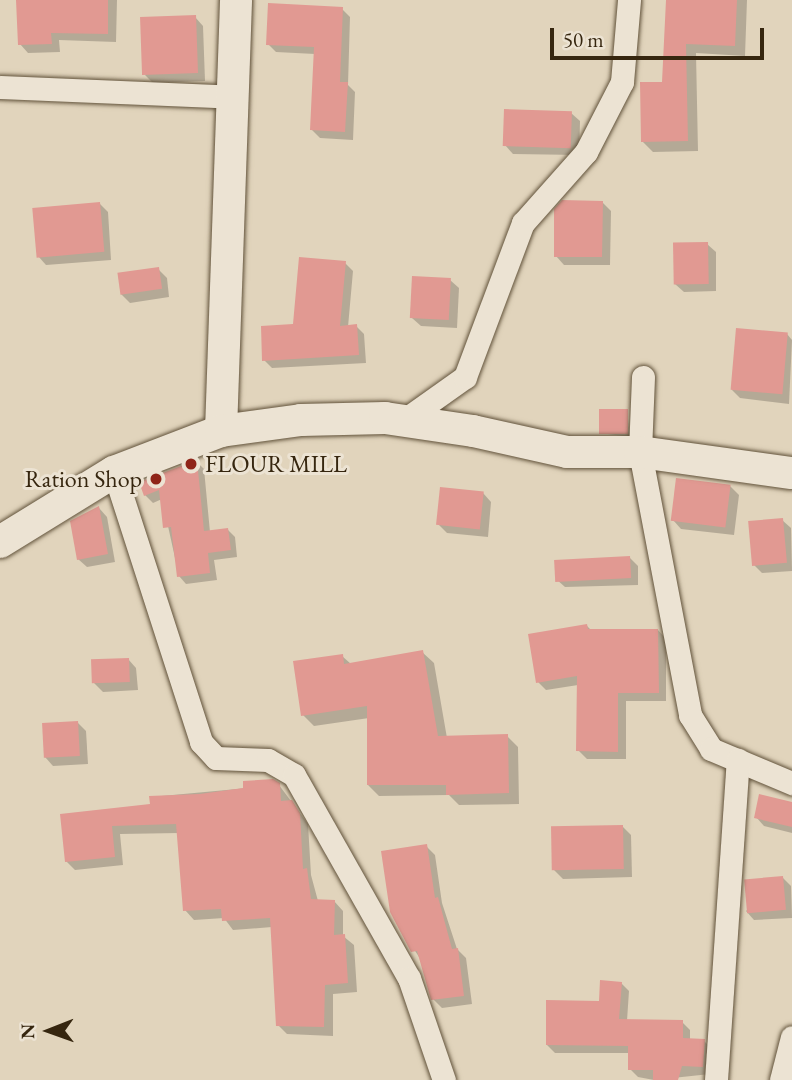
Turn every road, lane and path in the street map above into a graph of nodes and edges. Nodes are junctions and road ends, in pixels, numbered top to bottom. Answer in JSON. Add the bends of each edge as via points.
{"nodes":[{"id":1,"x":236,"y":0,"type":"edge"},
{"id":2,"x":629,"y":0,"type":"edge"},
{"id":3,"x":0,"y":87,"type":"edge"},
{"id":4,"x":234,"y":97,"type":"junction"},
{"id":5,"x":643,"y":377,"type":"dead end"},
{"id":6,"x":402,"y":421,"type":"junction"},
{"id":7,"x":221,"y":431,"type":"junction"},
{"id":8,"x":640,"y":452,"type":"junction"},
{"id":9,"x":114,"y":472,"type":"junction"},
{"id":10,"x":792,"y":473,"type":"edge"},
{"id":11,"x":0,"y":542,"type":"edge"},
{"id":12,"x":738,"y":760,"type":"junction"},
{"id":13,"x":792,"y":783,"type":"edge"},
{"id":14,"x":792,"y":1037,"type":"edge"},
{"id":15,"x":444,"y":1080,"type":"edge"},
{"id":16,"x":716,"y":1080,"type":"edge"},
{"id":17,"x":781,"y":1080,"type":"edge"}],
"edges":[{"from":1,"to":4,"type":"main road"},
{"from":2,"to":6,"type":"street","via":[[622,82],[586,152],[523,223],[464,377]]},
{"from":3,"to":4,"type":"street"},
{"from":4,"to":7,"type":"main road"},
{"from":5,"to":8,"type":"street"},
{"from":6,"to":7,"type":"main road","via":[[301,419]]},
{"from":6,"to":8,"type":"main road","via":[[474,430],[567,452]]},
{"from":7,"to":9,"type":"main road"},
{"from":8,"to":10,"type":"main road"},
{"from":8,"to":12,"type":"street","via":[[690,715],[710,749]]},
{"from":9,"to":11,"type":"main road"},
{"from":9,"to":15,"type":"street","via":[[201,742],[216,758],[268,760],[294,775],[410,978]]},
{"from":12,"to":13,"type":"street"},
{"from":12,"to":16,"type":"street"},
{"from":14,"to":17,"type":"street"}]}
